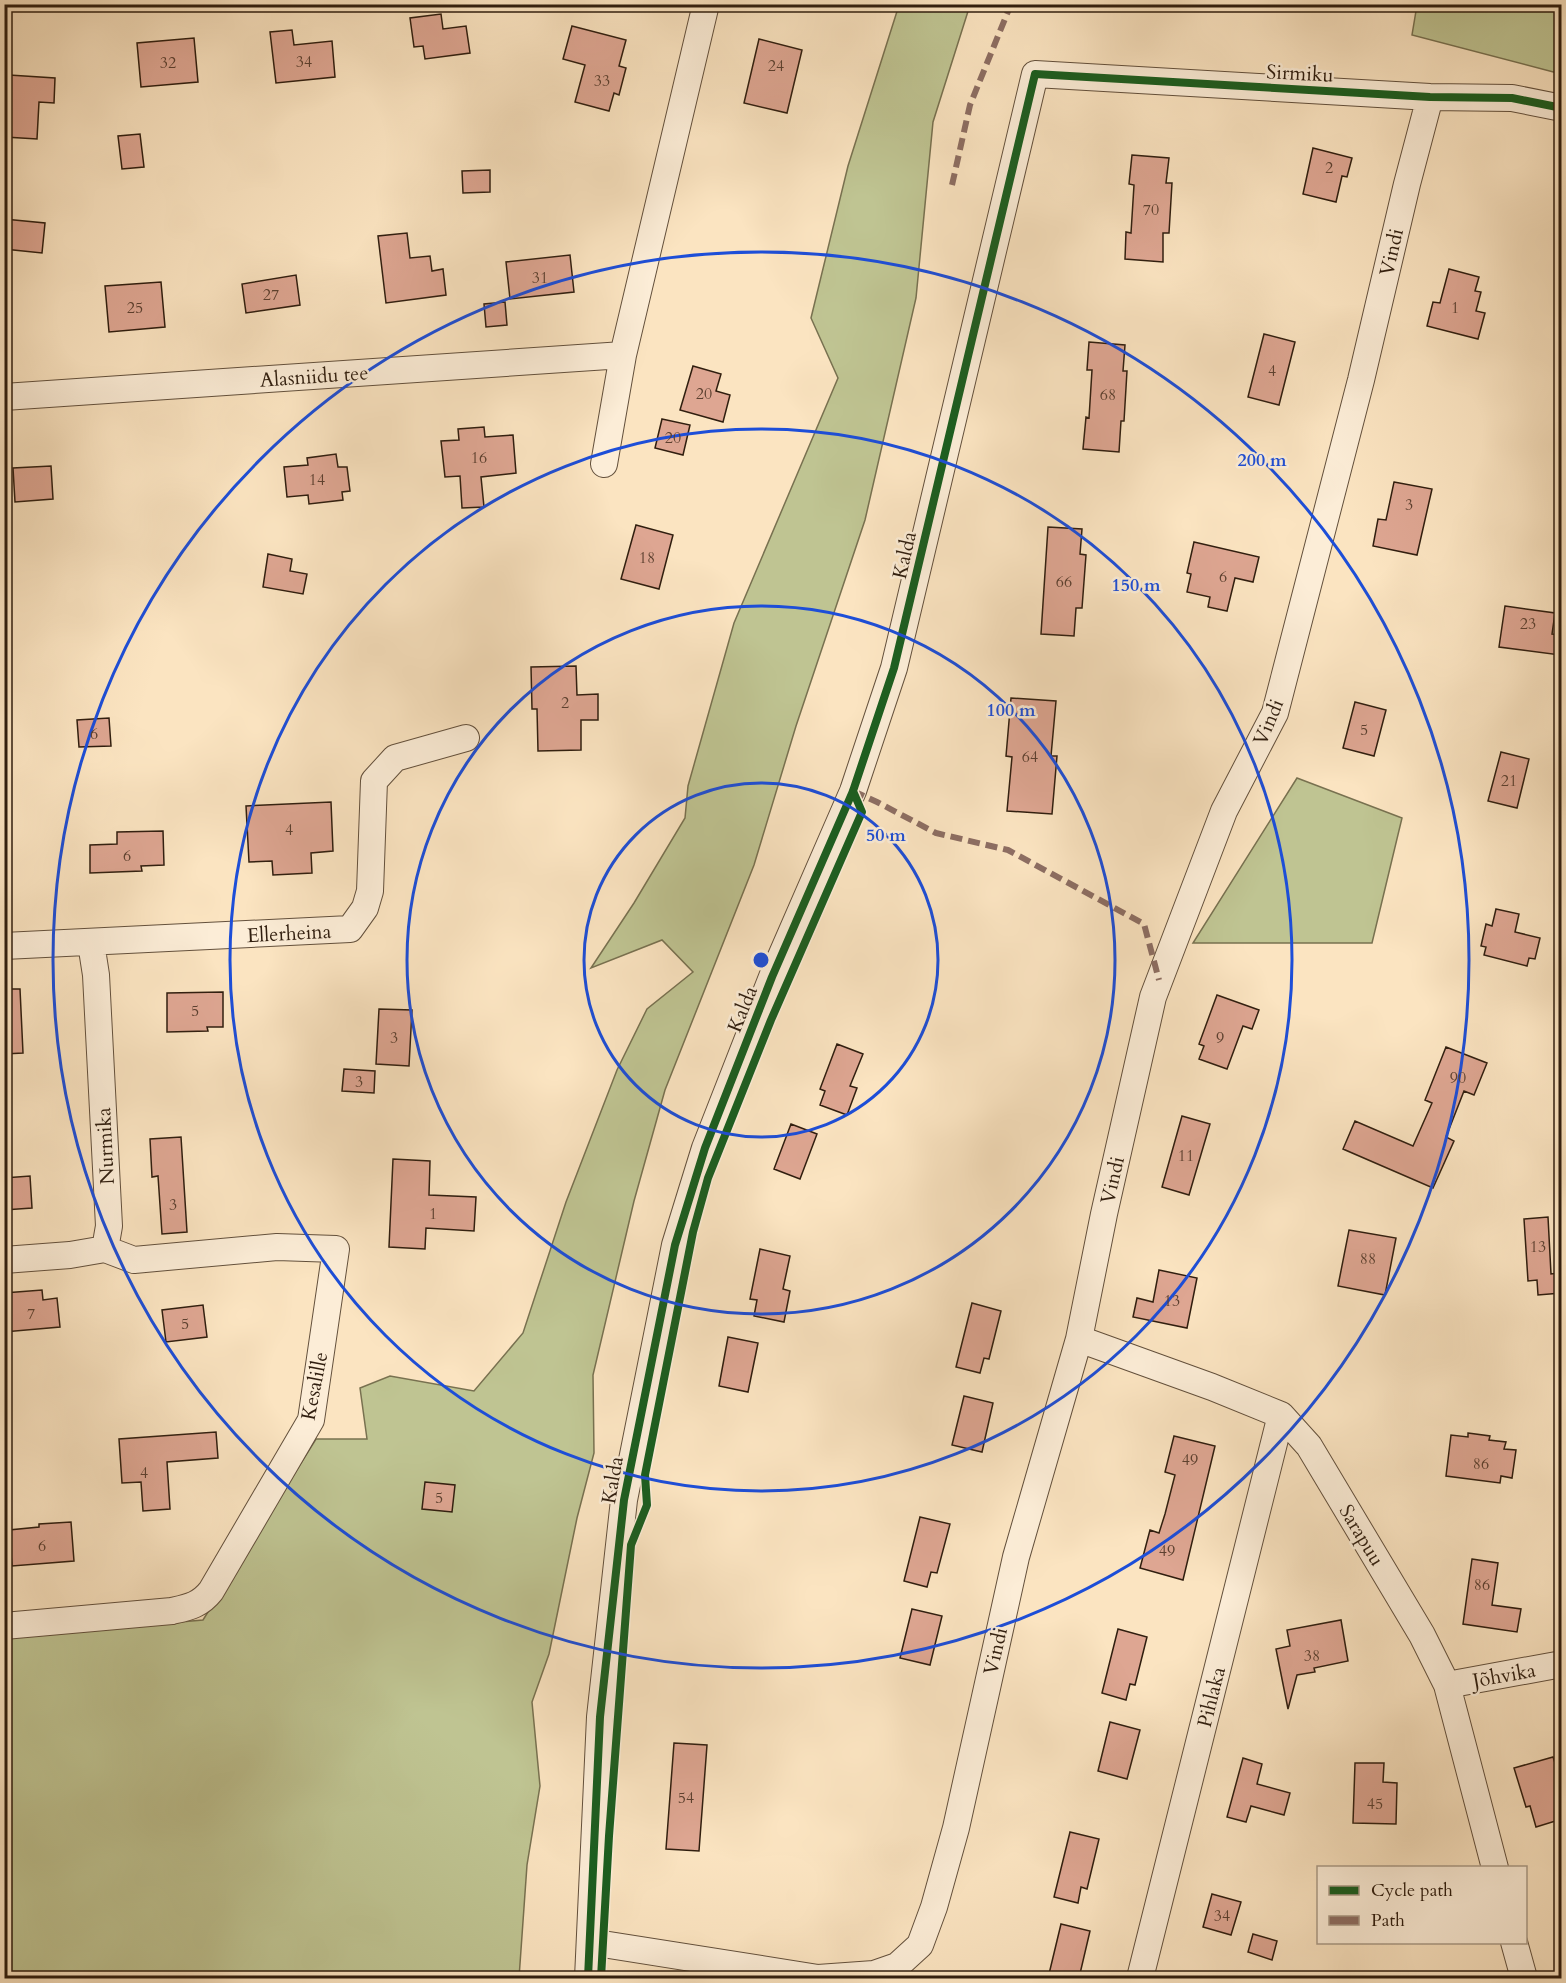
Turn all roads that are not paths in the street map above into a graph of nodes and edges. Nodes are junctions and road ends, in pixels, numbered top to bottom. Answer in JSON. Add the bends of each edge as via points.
{"nodes":[{"id":1,"x":705,"y":4,"type":"edge"},
{"id":2,"x":1035,"y":74,"type":"joint"},
{"id":3,"x":1430,"y":97,"type":"junction"},
{"id":4,"x":1562,"y":108,"type":"edge"},
{"id":5,"x":623,"y":356,"type":"junction"},
{"id":6,"x":4,"y":397,"type":"edge"},
{"id":7,"x":604,"y":464,"type":"dead end"},
{"id":8,"x":466,"y":738,"type":"dead end"},
{"id":9,"x":92,"y":943,"type":"junction"},
{"id":10,"x":4,"y":946,"type":"edge"},
{"id":11,"x":105,"y":1248,"type":"junction"},
{"id":12,"x":4,"y":1260,"type":"edge"},
{"id":13,"x":1079,"y":1339,"type":"junction"},
{"id":14,"x":1281,"y":1415,"type":"junction"},
{"id":15,"x":4,"y":1626,"type":"edge"},
{"id":16,"x":1562,"y":1664,"type":"edge"},
{"id":17,"x":1447,"y":1685,"type":"junction"},
{"id":18,"x":1493,"y":1866,"type":"edge"},
{"id":19,"x":590,"y":1942,"type":"junction"},
{"id":20,"x":1515,"y":1944,"type":"edge"},
{"id":21,"x":588,"y":1978,"type":"edge"},
{"id":22,"x":1140,"y":1978,"type":"edge"},
{"id":23,"x":1524,"y":1978,"type":"edge"}],
"edges":[{"from":1,"to":5,"type":"street"},
{"from":2,"to":3,"type":"street","name":"Sirmiku"},
{"from":2,"to":19,"type":"street","name":"Kalda","via":[[894,668],[853,791],[772,977],[705,1148],[675,1245],[624,1500],[600,1717]]},
{"from":3,"to":4,"type":"street","name":"Sirmiku","via":[[1512,98]]},
{"from":3,"to":13,"type":"street","name":"Vindi","via":[[1275,713],[1224,811],[1153,997]]},
{"from":5,"to":6,"type":"street","name":"Alasniidu tee"},
{"from":5,"to":7,"type":"street"},
{"from":8,"to":9,"type":"street","name":"Ellerheina","via":[[395,758],[374,781],[370,891],[366,908],[350,929]]},
{"from":9,"to":10,"type":"street","name":"Ellerheina"},
{"from":9,"to":11,"type":"street","name":"Nurmika","via":[[109,1226]]},
{"from":11,"to":12,"type":"street"},
{"from":11,"to":15,"type":"street","name":"Kesalille","via":[[134,1260],[277,1248],[336,1249],[311,1420],[204,1600],[172,1611]]},
{"from":13,"to":14,"type":"street","name":"Sarapuu"},
{"from":13,"to":19,"type":"street","name":"Vindi","via":[[1016,1557],[956,1828],[920,1945],[897,1966],[874,1974],[818,1978]]},
{"from":14,"to":17,"type":"street","name":"Sarapuu","via":[[1309,1446],[1422,1635]]},
{"from":14,"to":22,"type":"street","name":"Pihlaka"},
{"from":16,"to":17,"type":"street","name":"Jõhvika"},
{"from":17,"to":18,"type":"street","name":"Sarapuu"},
{"from":19,"to":21,"type":"street","name":"Kalda"},
{"from":20,"to":23,"type":"street"}]}
